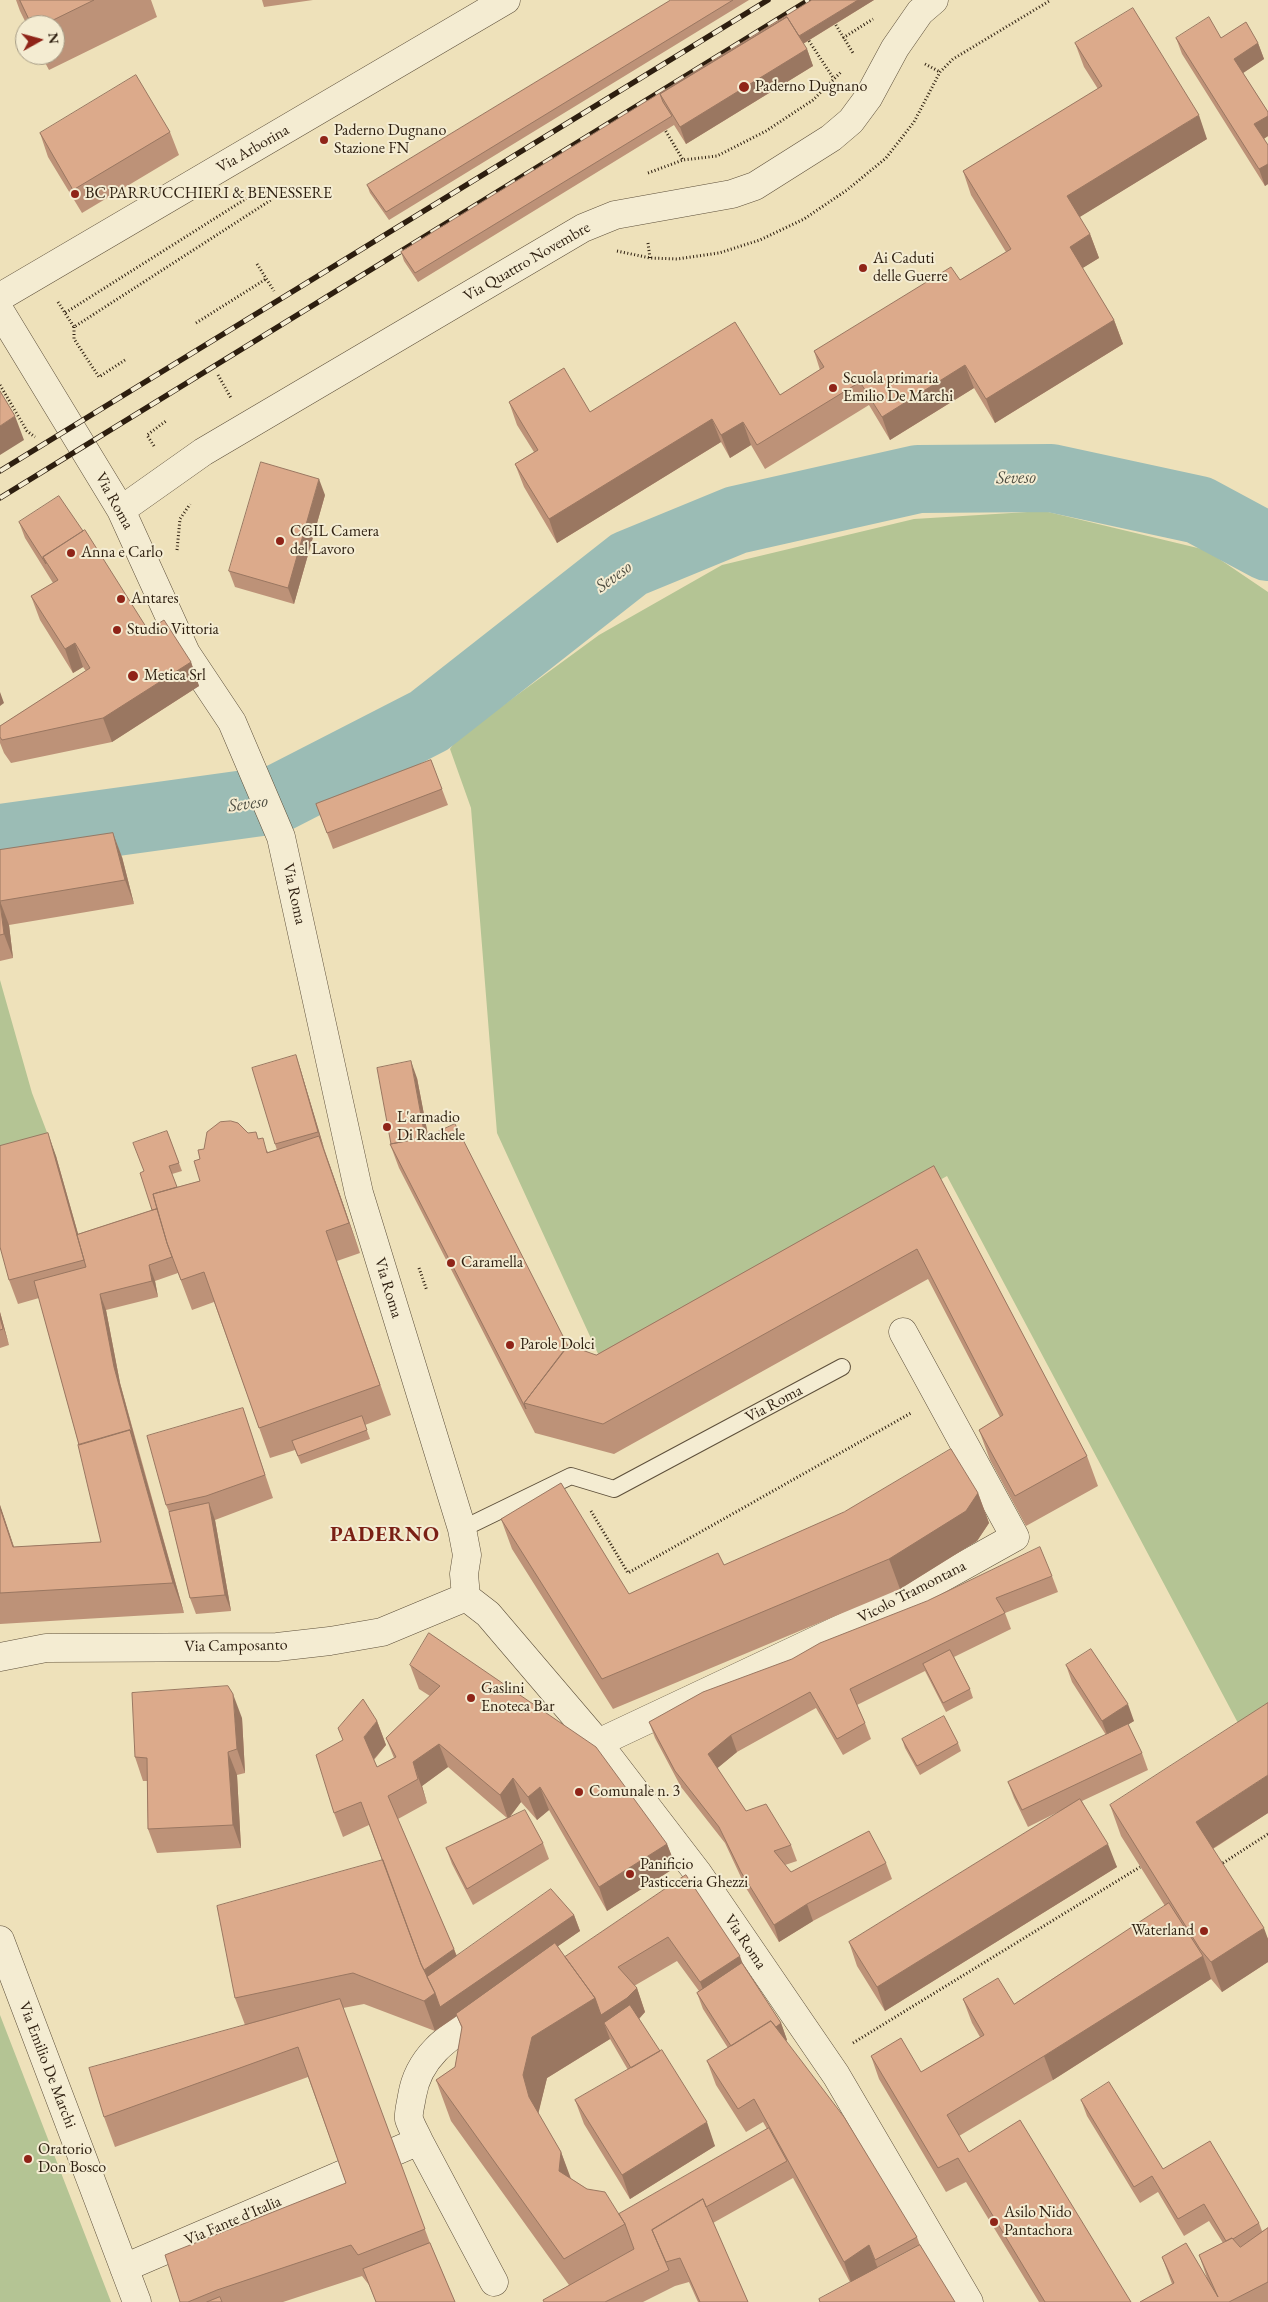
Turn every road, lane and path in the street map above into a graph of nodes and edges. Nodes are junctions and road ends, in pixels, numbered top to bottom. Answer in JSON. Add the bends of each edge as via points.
{"nodes":[{"id":1,"x":506,"y":0,"type":"edge"},
{"id":2,"x":934,"y":0,"type":"edge"},
{"id":3,"x":1051,"y":0,"type":"edge"},
{"id":4,"x":832,"y":17,"type":"edge"},
{"id":5,"x":804,"y":34,"type":"edge"},
{"id":6,"x":856,"y":58,"type":"dead end"},
{"id":7,"x":845,"y":68,"type":"dead end"},
{"id":8,"x":834,"y":79,"type":"junction"},
{"id":9,"x":661,"y":123,"type":"edge"},
{"id":10,"x":683,"y":160,"type":"junction"},
{"id":11,"x":647,"y":173,"type":"dead end"},
{"id":12,"x":615,"y":250,"type":"dead end"},
{"id":13,"x":257,"y":264,"type":"dead end"},
{"id":14,"x":266,"y":279,"type":"junction"},
{"id":15,"x":274,"y":291,"type":"dead end"},
{"id":16,"x":0,"y":297,"type":"edge"},
{"id":17,"x":0,"y":310,"type":"edge"},
{"id":18,"x":196,"y":323,"type":"dead end"},
{"id":19,"x":74,"y":327,"type":"junction"},
{"id":20,"x":125,"y":360,"type":"dead end"},
{"id":21,"x":218,"y":375,"type":"dead end"},
{"id":22,"x":230,"y":397,"type":"dead end"},
{"id":23,"x":166,"y":421,"type":"dead end"},
{"id":24,"x":146,"y":435,"type":"dead end"},
{"id":25,"x":193,"y":499,"type":"dead end"},
{"id":26,"x":121,"y":510,"type":"junction"},
{"id":27,"x":178,"y":560,"type":"dead end"},
{"id":28,"x":418,"y":1265,"type":"dead end"},
{"id":29,"x":427,"y":1292,"type":"dead end"},
{"id":30,"x":904,"y":1332,"type":"dead end"},
{"id":31,"x":842,"y":1367,"type":"dead end"},
{"id":32,"x":940,"y":1397,"type":"junction"},
{"id":33,"x":571,"y":1476,"type":"junction"},
{"id":34,"x":462,"y":1528,"type":"junction"},
{"id":35,"x":466,"y":1597,"type":"junction"},
{"id":36,"x":0,"y":1657,"type":"edge"},
{"id":37,"x":598,"y":1743,"type":"junction"},
{"id":38,"x":1268,"y":1834,"type":"edge"},
{"id":39,"x":1140,"y":1867,"type":"edge"},
{"id":40,"x":1216,"y":1868,"type":"edge"},
{"id":41,"x":697,"y":1872,"type":"junction"},
{"id":42,"x":673,"y":1888,"type":"edge"},
{"id":43,"x":0,"y":1940,"type":"edge"},
{"id":44,"x":516,"y":1992,"type":"edge"},
{"id":45,"x":852,"y":2043,"type":"dead end"},
{"id":46,"x":343,"y":2174,"type":"edge"},
{"id":47,"x":124,"y":2268,"type":"junction"},
{"id":48,"x":494,"y":2282,"type":"dead end"},
{"id":49,"x":137,"y":2302,"type":"edge"},
{"id":50,"x":969,"y":2302,"type":"edge"}],
"edges":[{"from":1,"to":16,"type":"street","name":"Via Arborina"},
{"from":2,"to":26,"type":"street","name":"Via Quattro Novembre","via":[[920,12],[895,48],[868,98],[851,121],[778,172],[732,194],[615,216],[583,228],[203,452]]},
{"from":3,"to":12,"type":"path","via":[[953,58],[940,72],[914,122],[886,158],[804,219],[760,240],[719,252],[677,259],[650,258]]},
{"from":4,"to":6,"type":"path"},
{"from":5,"to":8,"type":"path"},
{"from":7,"to":8,"type":"path"},
{"from":8,"to":10,"type":"path","via":[[813,100],[766,131],[718,156]]},
{"from":9,"to":10,"type":"path"},
{"from":10,"to":11,"type":"path"},
{"from":13,"to":14,"type":"path"},
{"from":14,"to":15,"type":"path"},
{"from":14,"to":18,"type":"path"},
{"from":17,"to":26,"type":"street","name":"Via Roma"},
{"from":19,"to":19,"type":"path","via":[[270,200],[263,188],[65,314]]},
{"from":19,"to":20,"type":"path","via":[[74,339],[99,377]]},
{"from":21,"to":22,"type":"path"},
{"from":23,"to":24,"type":"path"},
{"from":25,"to":27,"type":"path","via":[[180,520]]},
{"from":26,"to":34,"type":"street","name":"Via Roma","via":[[186,653],[232,722],[246,750],[281,837],[359,1192]]},
{"from":28,"to":29,"type":"path"},
{"from":30,"to":32,"type":"street","name":"Vicolo Tramontana"},
{"from":31,"to":33,"type":"lane","name":"Via Roma","via":[[614,1490]]},
{"from":32,"to":33,"type":"path","via":[[628,1573]]},
{"from":32,"to":37,"type":"street","name":"Vicolo Tramontana","via":[[1015,1537],[904,1599]]},
{"from":33,"to":34,"type":"lane"},
{"from":34,"to":35,"type":"street","name":"Via Roma"},
{"from":35,"to":36,"type":"street","name":"Via Camposanto","via":[[382,1632],[330,1641],[277,1647],[46,1648]]},
{"from":35,"to":37,"type":"street","name":"Via Roma","via":[[488,1614]]},
{"from":37,"to":41,"type":"street","name":"Via Roma"},
{"from":38,"to":40,"type":"path"},
{"from":39,"to":45,"type":"path"},
{"from":41,"to":42,"type":"street"},
{"from":41,"to":50,"type":"street","name":"Via Roma","via":[[836,2075]]},
{"from":43,"to":47,"type":"street","name":"Via Emilio De Marchi"},
{"from":44,"to":48,"type":"street","via":[[442,2041],[430,2054],[413,2086],[409,2119],[408,2146]]},
{"from":46,"to":47,"type":"street","name":"Via Fante d'Italia"},
{"from":47,"to":49,"type":"street","name":"Via Emilio De Marchi"}]}
